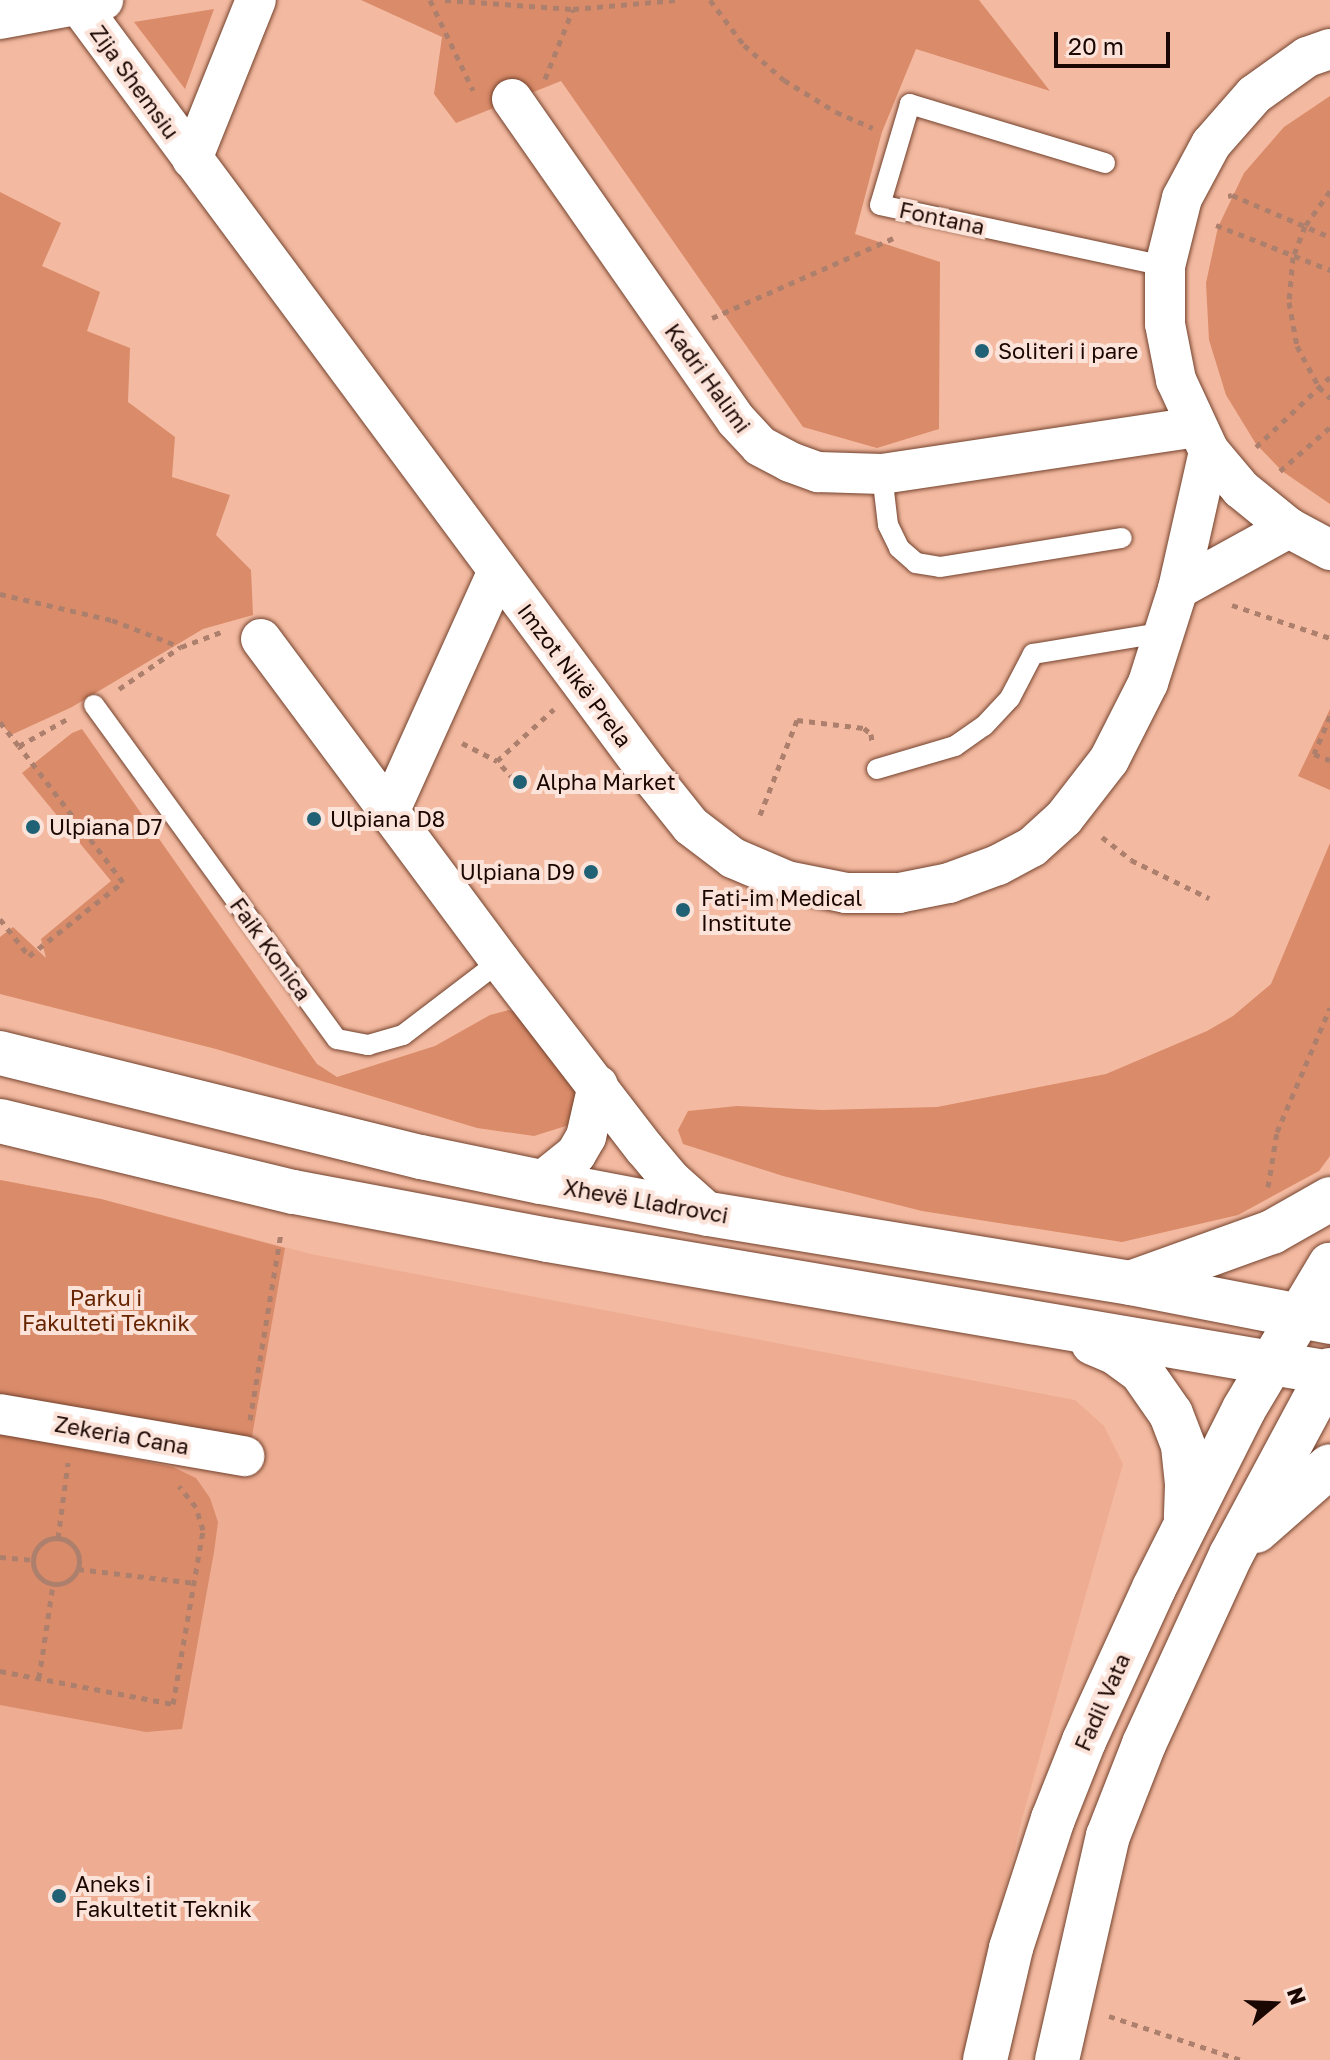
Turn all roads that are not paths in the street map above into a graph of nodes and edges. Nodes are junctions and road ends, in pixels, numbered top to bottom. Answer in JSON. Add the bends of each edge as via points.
{"nodes":[{"id":1,"x":256,"y":0,"type":"edge"},
{"id":2,"x":91,"y":2,"type":"edge"},
{"id":3,"x":0,"y":19,"type":"edge"},
{"id":4,"x":1330,"y":49,"type":"edge"},
{"id":5,"x":512,"y":99,"type":"road end"},
{"id":6,"x":192,"y":159,"type":"junction"},
{"id":7,"x":1105,"y":163,"type":"dead end"},
{"id":8,"x":1165,"y":266,"type":"junction"},
{"id":9,"x":1202,"y":439,"type":"junction"},
{"id":10,"x":882,"y":474,"type":"junction"},
{"id":11,"x":1289,"y":528,"type":"junction"},
{"id":12,"x":1122,"y":538,"type":"dead end"},
{"id":13,"x":1330,"y":550,"type":"edge"},
{"id":14,"x":498,"y":571,"type":"junction"},
{"id":15,"x":1178,"y":589,"type":"junction"},
{"id":16,"x":1166,"y":632,"type":"junction"},
{"id":17,"x":261,"y":639,"type":"road end"},
{"id":18,"x":94,"y":705,"type":"dead end"},
{"id":19,"x":877,"y":769,"type":"dead end"},
{"id":20,"x":390,"y":810,"type":"junction"},
{"id":21,"x":500,"y":961,"type":"junction"},
{"id":22,"x":0,"y":1053,"type":"edge"},
{"id":23,"x":598,"y":1085,"type":"junction"},
{"id":24,"x":0,"y":1121,"type":"edge"},
{"id":25,"x":541,"y":1182,"type":"junction"},
{"id":26,"x":1330,"y":1199,"type":"edge"},
{"id":27,"x":709,"y":1214,"type":"junction"},
{"id":28,"x":1330,"y":1265,"type":"edge"},
{"id":29,"x":1130,"y":1283,"type":"junction"},
{"id":30,"x":1314,"y":1319,"type":"edge"},
{"id":31,"x":1053,"y":1327,"type":"junction"},
{"id":32,"x":1269,"y":1364,"type":"junction"},
{"id":33,"x":1330,"y":1372,"type":"edge"},
{"id":34,"x":0,"y":1414,"type":"edge"},
{"id":35,"x":244,"y":1456,"type":"road end"},
{"id":36,"x":1330,"y":1466,"type":"edge"},
{"id":37,"x":1185,"y":1526,"type":"junction"},
{"id":38,"x":1231,"y":1555,"type":"junction"},
{"id":39,"x":985,"y":2060,"type":"edge"},
{"id":40,"x":1057,"y":2060,"type":"edge"}],
"edges":[{"from":1,"to":6,"type":"street"},
{"from":2,"to":3,"type":"street","name":"Zija Shemsiu"},
{"from":2,"to":6,"type":"street","name":"Zija Shemsiu"},
{"from":4,"to":8,"type":"street","via":[[1307,57],[1254,95],[1211,144]]},
{"from":5,"to":10,"type":"street","name":"Kadri Halimi","via":[[736,420],[760,446],[818,472]]},
{"from":6,"to":14,"type":"street","name":"Imzot Nikë Prela"},
{"from":7,"to":8,"type":"lane","name":"Fontana","via":[[910,104],[880,205]]},
{"from":8,"to":9,"type":"street","via":[[1165,324],[1176,380]]},
{"from":9,"to":10,"type":"street","name":"Kadri Halimi"},
{"from":9,"to":11,"type":"street","via":[[1241,489]]},
{"from":9,"to":15,"type":"street","name":"Imzot Nikë Prela"},
{"from":10,"to":12,"type":"lane","via":[[888,525],[899,548],[916,563],[940,567]]},
{"from":11,"to":13,"type":"street"},
{"from":11,"to":15,"type":"street"},
{"from":14,"to":16,"type":"street","name":"Imzot Nikë Prela","via":[[691,826],[746,864],[787,881],[846,893],[899,893],[949,883],[1032,847],[1064,818],[1109,760],[1148,683]]},
{"from":14,"to":20,"type":"street"},
{"from":15,"to":16,"type":"street","name":"Imzot Nikë Prela"},
{"from":16,"to":19,"type":"lane","via":[[1033,654],[1010,698],[984,726],[955,746]]},
{"from":17,"to":20,"type":"street"},
{"from":18,"to":21,"type":"lane","name":"Faik Konica","via":[[337,1039],[368,1045],[403,1035]]},
{"from":20,"to":21,"type":"street"},
{"from":21,"to":23,"type":"street"},
{"from":22,"to":25,"type":"main road","name":"Xhevë Lladrovci"},
{"from":23,"to":25,"type":"street","via":[[586,1137],[576,1154]]},
{"from":23,"to":27,"type":"street","via":[[671,1180]]},
{"from":24,"to":31,"type":"main road","via":[[309,1195]]},
{"from":25,"to":27,"type":"main road","name":"Xhevë Lladrovci"},
{"from":26,"to":29,"type":"main road","via":[[1272,1232]]},
{"from":27,"to":29,"type":"main road","name":"Xhevë Lladrovci"},
{"from":28,"to":30,"type":"main road","name":"Fadil Vata"},
{"from":29,"to":30,"type":"main road","name":"Xhevë Lladrovci"},
{"from":30,"to":32,"type":"main road","name":"Fadil Vata"},
{"from":31,"to":32,"type":"main road"},
{"from":31,"to":37,"type":"main road","via":[[1116,1353],[1157,1389],[1183,1446]]},
{"from":32,"to":33,"type":"main road"},
{"from":32,"to":37,"type":"main road","name":"Fadil Vata"},
{"from":33,"to":38,"type":"main road"},
{"from":34,"to":35,"type":"street","name":"Zekeria Cana"},
{"from":36,"to":38,"type":"main road"},
{"from":37,"to":39,"type":"main road","name":"Fadil Vata","via":[[1119,1662],[1053,1819],[1011,1948]]},
{"from":38,"to":40,"type":"main road","via":[[1108,1836]]}]}
